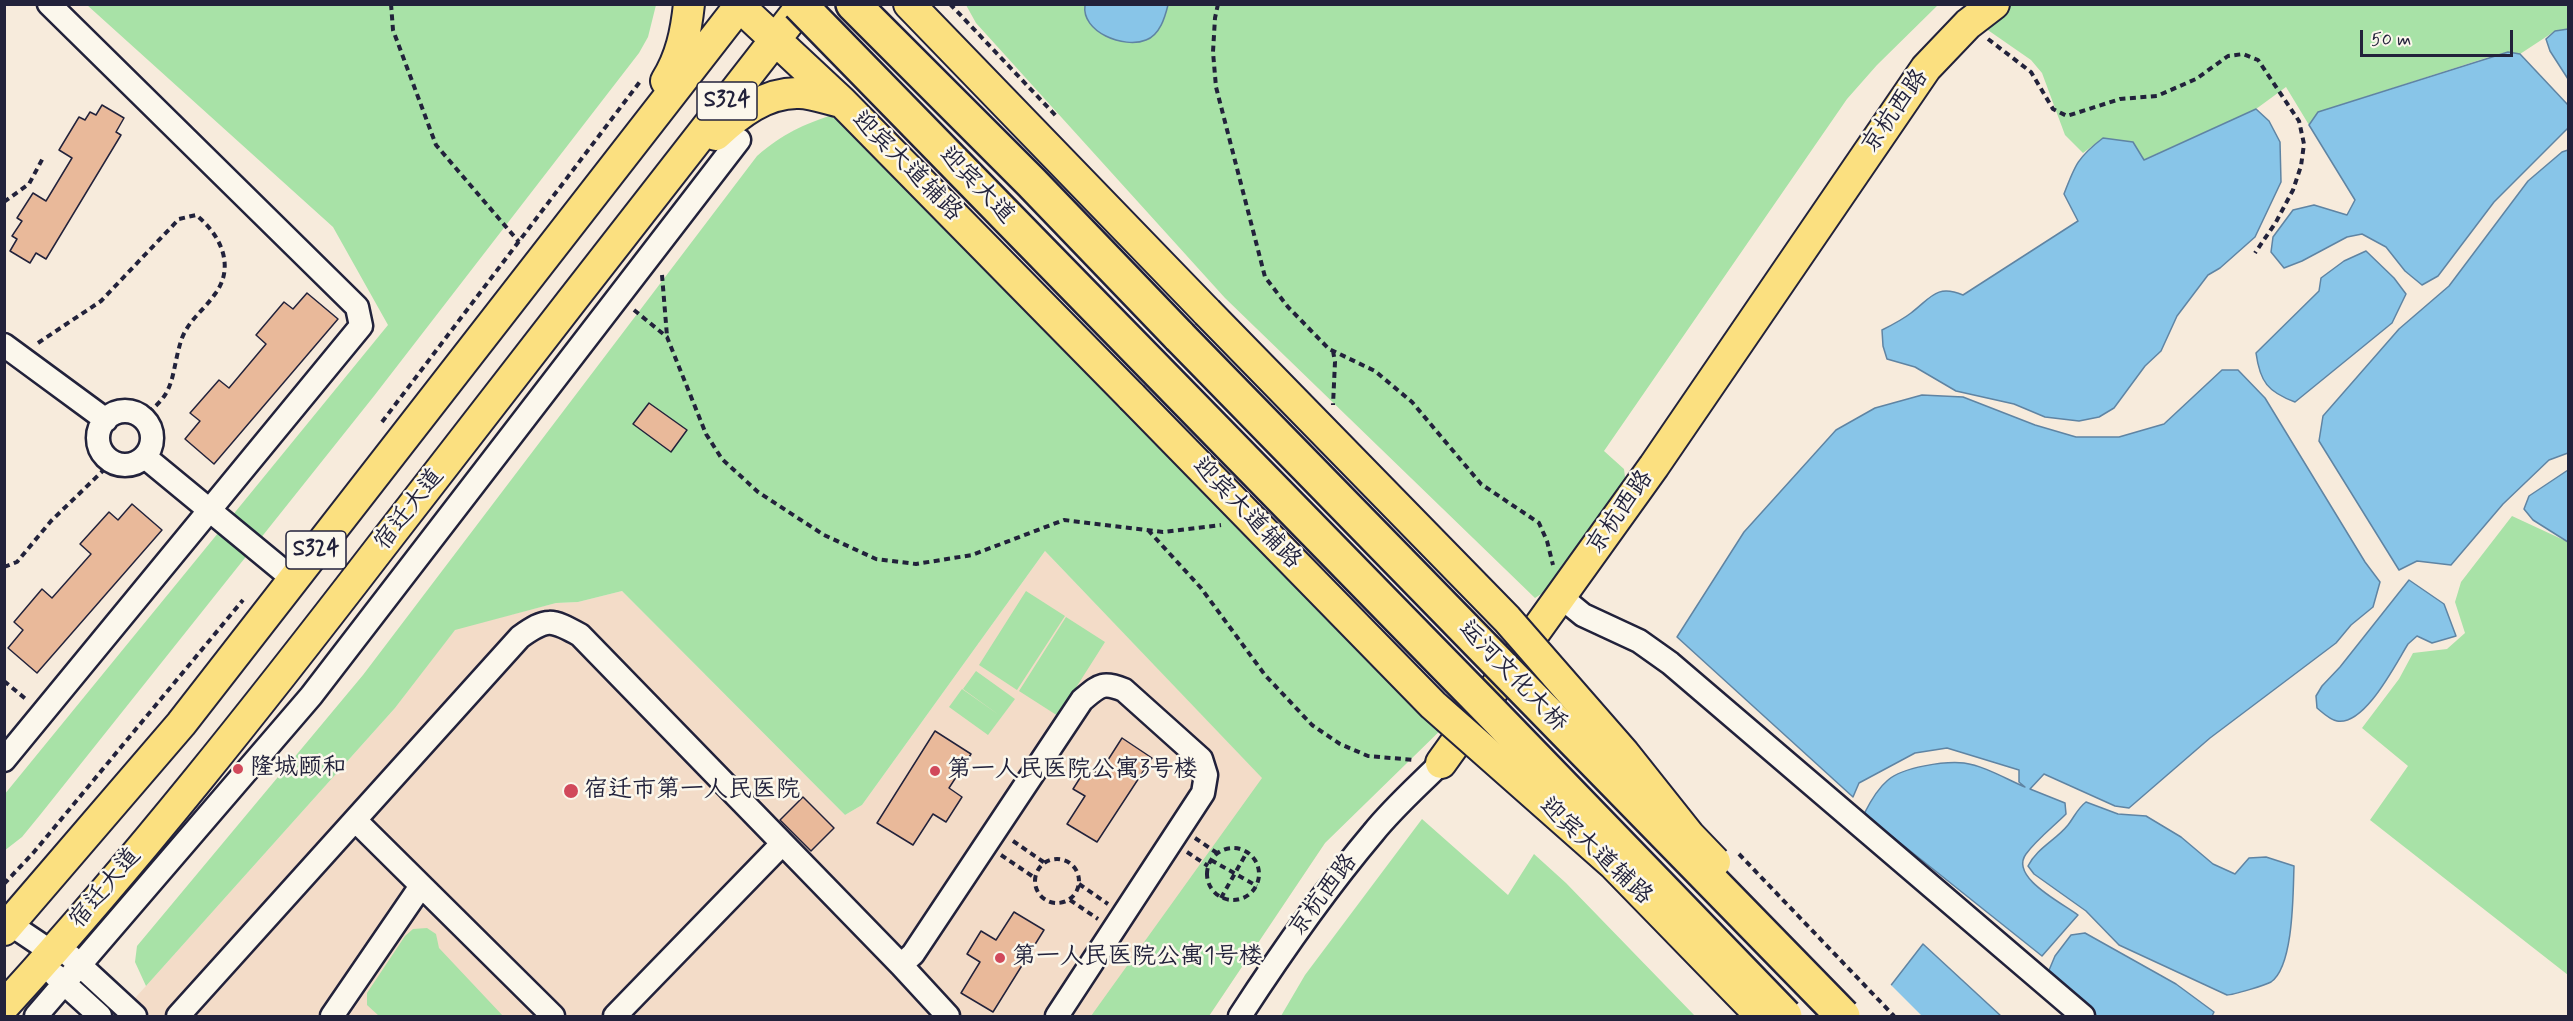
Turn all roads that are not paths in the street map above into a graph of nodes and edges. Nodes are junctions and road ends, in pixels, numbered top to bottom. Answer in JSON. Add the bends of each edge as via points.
{"nodes":[{"id":1,"x":49,"y":4,"type":"edge"},
{"id":2,"x":689,"y":4,"type":"edge"},
{"id":3,"x":801,"y":4,"type":"edge"},
{"id":4,"x":853,"y":4,"type":"edge"},
{"id":5,"x":909,"y":4,"type":"edge"},
{"id":6,"x":922,"y":4,"type":"edge"},
{"id":7,"x":1994,"y":4,"type":"edge"},
{"id":8,"x":739,"y":5,"type":"edge"},
{"id":9,"x":939,"y":36,"type":"junction"},
{"id":10,"x":775,"y":40,"type":"junction"},
{"id":11,"x":842,"y":102,"type":"junction"},
{"id":12,"x":740,"y":140,"type":"dead end"},
{"id":13,"x":612,"y":168,"type":"junction"},
{"id":14,"x":651,"y":197,"type":"junction"},
{"id":15,"x":1180,"y":337,"type":"joint"},
{"id":16,"x":12,"y":350,"type":"edge"},
{"id":17,"x":1153,"y":367,"type":"joint"},
{"id":18,"x":106,"y":420,"type":"junction"},
{"id":19,"x":145,"y":457,"type":"junction"},
{"id":20,"x":210,"y":510,"type":"junction"},
{"id":21,"x":294,"y":579,"type":"junction"},
{"id":22,"x":1561,"y":597,"type":"junction"},
{"id":23,"x":4,"y":760,"type":"edge"},
{"id":24,"x":1441,"y":763,"type":"joint"},
{"id":25,"x":355,"y":820,"type":"junction"},
{"id":26,"x":782,"y":844,"type":"junction"},
{"id":27,"x":421,"y":886,"type":"junction"},
{"id":28,"x":6,"y":925,"type":"edge"},
{"id":29,"x":52,"y":954,"type":"junction"},
{"id":30,"x":901,"y":964,"type":"junction"},
{"id":31,"x":81,"y":966,"type":"junction"},
{"id":32,"x":65,"y":984,"type":"junction"},
{"id":33,"x":4,"y":1006,"type":"edge"},
{"id":34,"x":178,"y":1016,"type":"edge"},
{"id":35,"x":36,"y":1017,"type":"edge"},
{"id":36,"x":100,"y":1017,"type":"edge"},
{"id":37,"x":135,"y":1017,"type":"edge"},
{"id":38,"x":332,"y":1017,"type":"edge"},
{"id":39,"x":553,"y":1017,"type":"edge"},
{"id":40,"x":615,"y":1017,"type":"edge"},
{"id":41,"x":948,"y":1017,"type":"edge"},
{"id":42,"x":1057,"y":1017,"type":"edge"},
{"id":43,"x":1240,"y":1017,"type":"edge"},
{"id":44,"x":1761,"y":1017,"type":"edge"},
{"id":45,"x":1785,"y":1017,"type":"edge"},
{"id":46,"x":1843,"y":1017,"type":"edge"},
{"id":47,"x":1862,"y":1017,"type":"edge"},
{"id":48,"x":2083,"y":1017,"type":"edge"}],
"edges":[{"from":1,"to":20,"type":"street","via":[[357,307],[362,326]]},
{"from":2,"to":13,"type":"main road","via":[[686,35],[675,68]]},
{"from":3,"to":10,"type":"main road","name":"宿迁大道","number":"S324"},
{"from":3,"to":17,"type":"highway","name":"迎宾大道","bridge":true},
{"from":4,"to":15,"type":"highway","name":"迎宾大道"},
{"from":5,"to":9,"type":"main road"},
{"from":6,"to":9,"type":"main road"},
{"from":7,"to":22,"type":"main road","name":"京杭西路","via":[[1968,24],[1926,68]]},
{"from":8,"to":10,"type":"main road","name":"迎宾大道辅路"},
{"from":8,"to":13,"type":"main road","name":"宿迁大道","number":"S324"},
{"from":9,"to":47,"type":"main road","bridge":true,"via":[[1507,620],[1624,753],[1690,836]]},
{"from":10,"to":11,"type":"main road","name":"迎宾大道辅路"},
{"from":10,"to":14,"type":"main road","name":"宿迁大道","number":"S324"},
{"from":11,"to":14,"type":"main road","via":[[798,93],[766,99],[738,114]]},
{"from":11,"to":44,"type":"main road","name":"迎宾大道辅路","bridge":true,"via":[[1433,705],[1613,864]]},
{"from":12,"to":31,"type":"street","via":[[311,696]]},
{"from":13,"to":21,"type":"main road","name":"宿迁大道","number":"S324"},
{"from":14,"to":29,"type":"main road","name":"宿迁大道","number":"S324","via":[[277,681]]},
{"from":15,"to":46,"type":"highway","name":"运河文化大桥","bridge":true},
{"from":16,"to":18,"type":"street"},
{"from":17,"to":45,"type":"highway","name":"运河文化大桥","bridge":true},
{"from":18,"to":19,"type":"street","via":[[99,440],[112,461],[129,464]]},
{"from":18,"to":19,"type":"street","via":[[116,412],[142,416],[152,440]]},
{"from":19,"to":20,"type":"street"},
{"from":20,"to":21,"type":"street"},
{"from":20,"to":23,"type":"street"},
{"from":21,"to":28,"type":"main road","name":"宿迁大道","number":"S324","via":[[181,724]]},
{"from":22,"to":24,"type":"main road","name":"京杭西路"},
{"from":22,"to":48,"type":"street","via":[[1583,615],[1639,641],[1670,663]]},
{"from":24,"to":43,"type":"street","name":"京杭西路","via":[[1374,831],[1340,873],[1297,928]]},
{"from":25,"to":26,"type":"street","via":[[520,637],[542,622],[552,621],[580,635]]},
{"from":25,"to":27,"type":"street"},
{"from":25,"to":34,"type":"street"},
{"from":26,"to":30,"type":"street"},
{"from":26,"to":40,"type":"street"},
{"from":27,"to":38,"type":"street"},
{"from":27,"to":39,"type":"street"},
{"from":28,"to":29,"type":"street"},
{"from":29,"to":31,"type":"street"},
{"from":29,"to":32,"type":"street"},
{"from":29,"to":33,"type":"main road","name":"宿迁大道","number":"S324"},
{"from":30,"to":41,"type":"street"},
{"from":30,"to":42,"type":"street","via":[[913,954],[1082,700],[1097,687],[1110,684],[1124,690],[1201,759],[1206,775],[1203,793]]},
{"from":31,"to":32,"type":"street"},
{"from":31,"to":37,"type":"street"},
{"from":32,"to":35,"type":"street"},
{"from":32,"to":36,"type":"street"}]}
